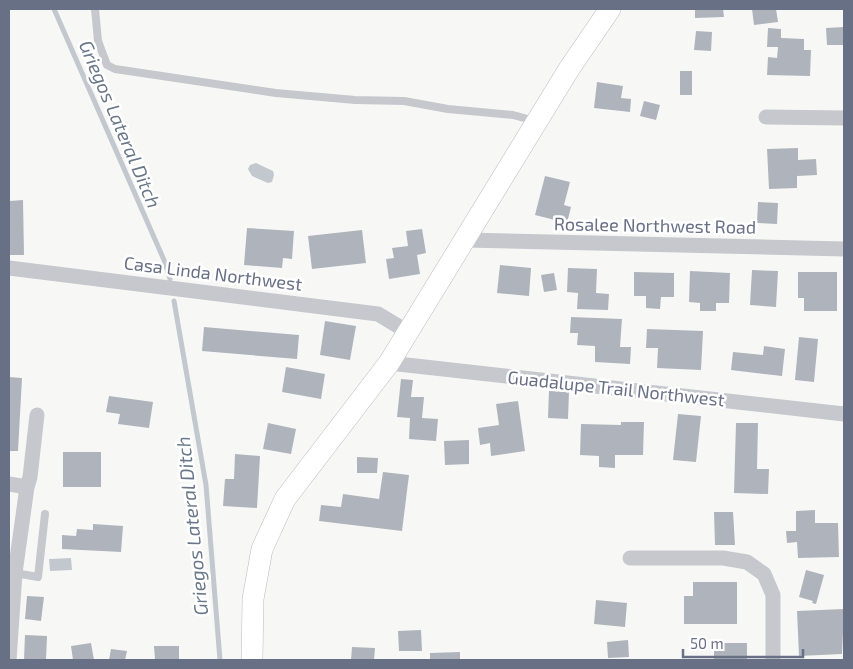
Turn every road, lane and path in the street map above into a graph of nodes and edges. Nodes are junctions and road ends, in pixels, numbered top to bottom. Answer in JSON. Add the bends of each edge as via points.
{"nodes":[{"id":1,"x":95,"y":9,"type":"edge"},
{"id":2,"x":610,"y":9,"type":"edge"},
{"id":3,"x":766,"y":117,"type":"dead end"},
{"id":4,"x":844,"y":118,"type":"edge"},
{"id":5,"x":537,"y":122,"type":"junction"},
{"id":6,"x":464,"y":240,"type":"junction"},
{"id":7,"x":844,"y":249,"type":"edge"},
{"id":8,"x":9,"y":268,"type":"edge"},
{"id":9,"x":408,"y":332,"type":"junction"},
{"id":10,"x":389,"y":364,"type":"junction"},
{"id":11,"x":844,"y":414,"type":"edge"},
{"id":12,"x":37,"y":415,"type":"dead end"},
{"id":13,"x":9,"y":484,"type":"edge"},
{"id":14,"x":27,"y":487,"type":"junction"},
{"id":15,"x":45,"y":514,"type":"dead end"},
{"id":16,"x":630,"y":558,"type":"dead end"},
{"id":17,"x":12,"y":573,"type":"edge"},
{"id":18,"x":9,"y":660,"type":"edge"},
{"id":19,"x":252,"y":660,"type":"edge"},
{"id":20,"x":773,"y":660,"type":"edge"}],
"edges":[{"from":1,"to":5,"type":"lane","via":[[98,40],[107,65],[115,69],[276,93],[404,101],[513,115]]},
{"from":2,"to":5,"type":"street"},
{"from":3,"to":4,"type":"street"},
{"from":5,"to":6,"type":"street"},
{"from":6,"to":7,"type":"street","name":"Rosalee Northwest Road"},
{"from":6,"to":9,"type":"street"},
{"from":8,"to":9,"type":"street","name":"Casa Linda Northwest","via":[[369,312]]},
{"from":9,"to":10,"type":"street"},
{"from":10,"to":11,"type":"street","name":"Guadalupe Trail Northwest"},
{"from":10,"to":19,"type":"street","via":[[285,499],[262,549],[253,599]]},
{"from":12,"to":14,"type":"street"},
{"from":13,"to":14,"type":"street"},
{"from":14,"to":17,"type":"street"},
{"from":15,"to":17,"type":"lane","via":[[38,577]]},
{"from":16,"to":20,"type":"street","via":[[723,558],[747,562],[764,574],[773,595]]},
{"from":17,"to":18,"type":"street"}]}
